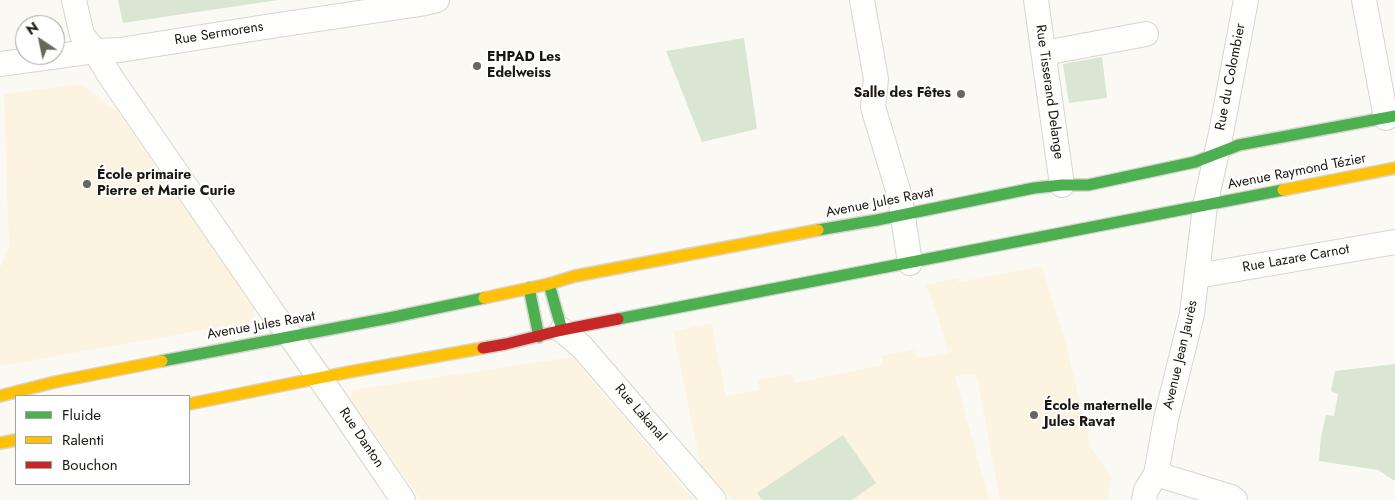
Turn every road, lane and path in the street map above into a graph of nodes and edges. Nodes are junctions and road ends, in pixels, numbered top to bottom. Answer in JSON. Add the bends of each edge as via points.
{"nodes":[{"id":1,"x":74,"y":0,"type":"edge"},
{"id":2,"x":862,"y":0,"type":"edge"},
{"id":3,"x":1036,"y":0,"type":"edge"},
{"id":4,"x":1246,"y":0,"type":"edge"},
{"id":5,"x":1364,"y":0,"type":"edge"},
{"id":6,"x":426,"y":1,"type":"edge"},
{"id":7,"x":1146,"y":34,"type":"dead end"},
{"id":8,"x":95,"y":51,"type":"junction"},
{"id":9,"x":1044,"y":53,"type":"junction"},
{"id":10,"x":0,"y":64,"type":"edge"},
{"id":11,"x":1390,"y":117,"type":"edge"},
{"id":12,"x":1216,"y":154,"type":"junction"},
{"id":13,"x":1173,"y":167,"type":"junction"},
{"id":14,"x":1395,"y":168,"type":"edge"},
{"id":15,"x":1187,"y":177,"type":"dead end"},
{"id":16,"x":1062,"y":185,"type":"junction"},
{"id":17,"x":1194,"y":203,"type":"junction"},
{"id":18,"x":1167,"y":214,"type":"junction"},
{"id":19,"x":903,"y":215,"type":"junction"},
{"id":20,"x":1395,"y":242,"type":"edge"},
{"id":21,"x":910,"y":264,"type":"junction"},
{"id":22,"x":1196,"y":276,"type":"junction"},
{"id":23,"x":549,"y":284,"type":"junction"},
{"id":24,"x":529,"y":288,"type":"junction"},
{"id":25,"x":562,"y":330,"type":"junction"},
{"id":26,"x":291,"y":337,"type":"junction"},
{"id":27,"x":539,"y":337,"type":"junction"},
{"id":28,"x":319,"y":377,"type":"junction"},
{"id":29,"x":0,"y":396,"type":"edge"},
{"id":30,"x":190,"y":404,"type":"edge"},
{"id":31,"x":15,"y":440,"type":"edge"},
{"id":32,"x":0,"y":444,"type":"edge"},
{"id":33,"x":1156,"y":474,"type":"junction"},
{"id":34,"x":403,"y":500,"type":"edge"},
{"id":35,"x":714,"y":500,"type":"edge"},
{"id":36,"x":1144,"y":500,"type":"edge"},
{"id":37,"x":1235,"y":500,"type":"edge"}],
"edges":[{"from":1,"to":8,"type":"street","name":"Rue Danton","via":[[82,35]]},
{"from":2,"to":19,"type":"street","via":[[876,79],[874,107]]},
{"from":3,"to":9,"type":"street","name":"Rue Tisserand Delange"},
{"from":4,"to":12,"type":"street","name":"Rue du Colombier"},
{"from":5,"to":11,"type":"street"},
{"from":6,"to":8,"type":"street","name":"Rue Sermorens","via":[[120,50]]},
{"from":7,"to":9,"type":"street"},
{"from":8,"to":10,"type":"street","name":"Rue Sermorens"},
{"from":8,"to":26,"type":"street","name":"Rue Danton"},
{"from":9,"to":16,"type":"street","name":"Rue Tisserand Delange"},
{"from":11,"to":12,"type":"main road","via":[[1239,146]]},
{"from":12,"to":13,"type":"main road","name":"Avenue Jules Ravat"},
{"from":12,"to":17,"type":"street","name":"Rue du Colombier"},
{"from":13,"to":15,"type":"main road"},
{"from":13,"to":16,"type":"main road","name":"Avenue Jules Ravat","via":[[1088,186]]},
{"from":14,"to":17,"type":"main road","name":"Avenue Raymond Tézier"},
{"from":16,"to":19,"type":"main road","name":"Avenue Jules Ravat"},
{"from":17,"to":18,"type":"main road"},
{"from":17,"to":18,"type":"main road"},
{"from":17,"to":22,"type":"street","name":"Avenue Jean Jaurès"},
{"from":18,"to":21,"type":"main road"},
{"from":19,"to":21,"type":"street"},
{"from":19,"to":23,"type":"main road","name":"Avenue Jules Ravat","via":[[576,276]]},
{"from":20,"to":22,"type":"street","name":"Rue Lazare Carnot"},
{"from":21,"to":25,"type":"main road"},
{"from":22,"to":33,"type":"street","name":"Avenue Jean Jaurès","via":[[1192,314]]},
{"from":23,"to":24,"type":"main road","name":"Avenue Jules Ravat"},
{"from":23,"to":25,"type":"main road"},
{"from":24,"to":26,"type":"main road","name":"Avenue Jules Ravat"},
{"from":24,"to":27,"type":"main road"},
{"from":25,"to":27,"type":"main road"},
{"from":25,"to":35,"type":"street","name":"Rue Lakanal","via":[[582,347]]},
{"from":26,"to":28,"type":"street","name":"Rue Danton"},
{"from":26,"to":29,"type":"main road","name":"Avenue Jules Ravat","via":[[180,356]]},
{"from":27,"to":28,"type":"main road"},
{"from":28,"to":30,"type":"main road"},
{"from":28,"to":34,"type":"street","name":"Rue Danton"},
{"from":31,"to":32,"type":"main road"},
{"from":33,"to":36,"type":"street","name":"Avenue Jean Jaurès"},
{"from":33,"to":37,"type":"street"}]}
